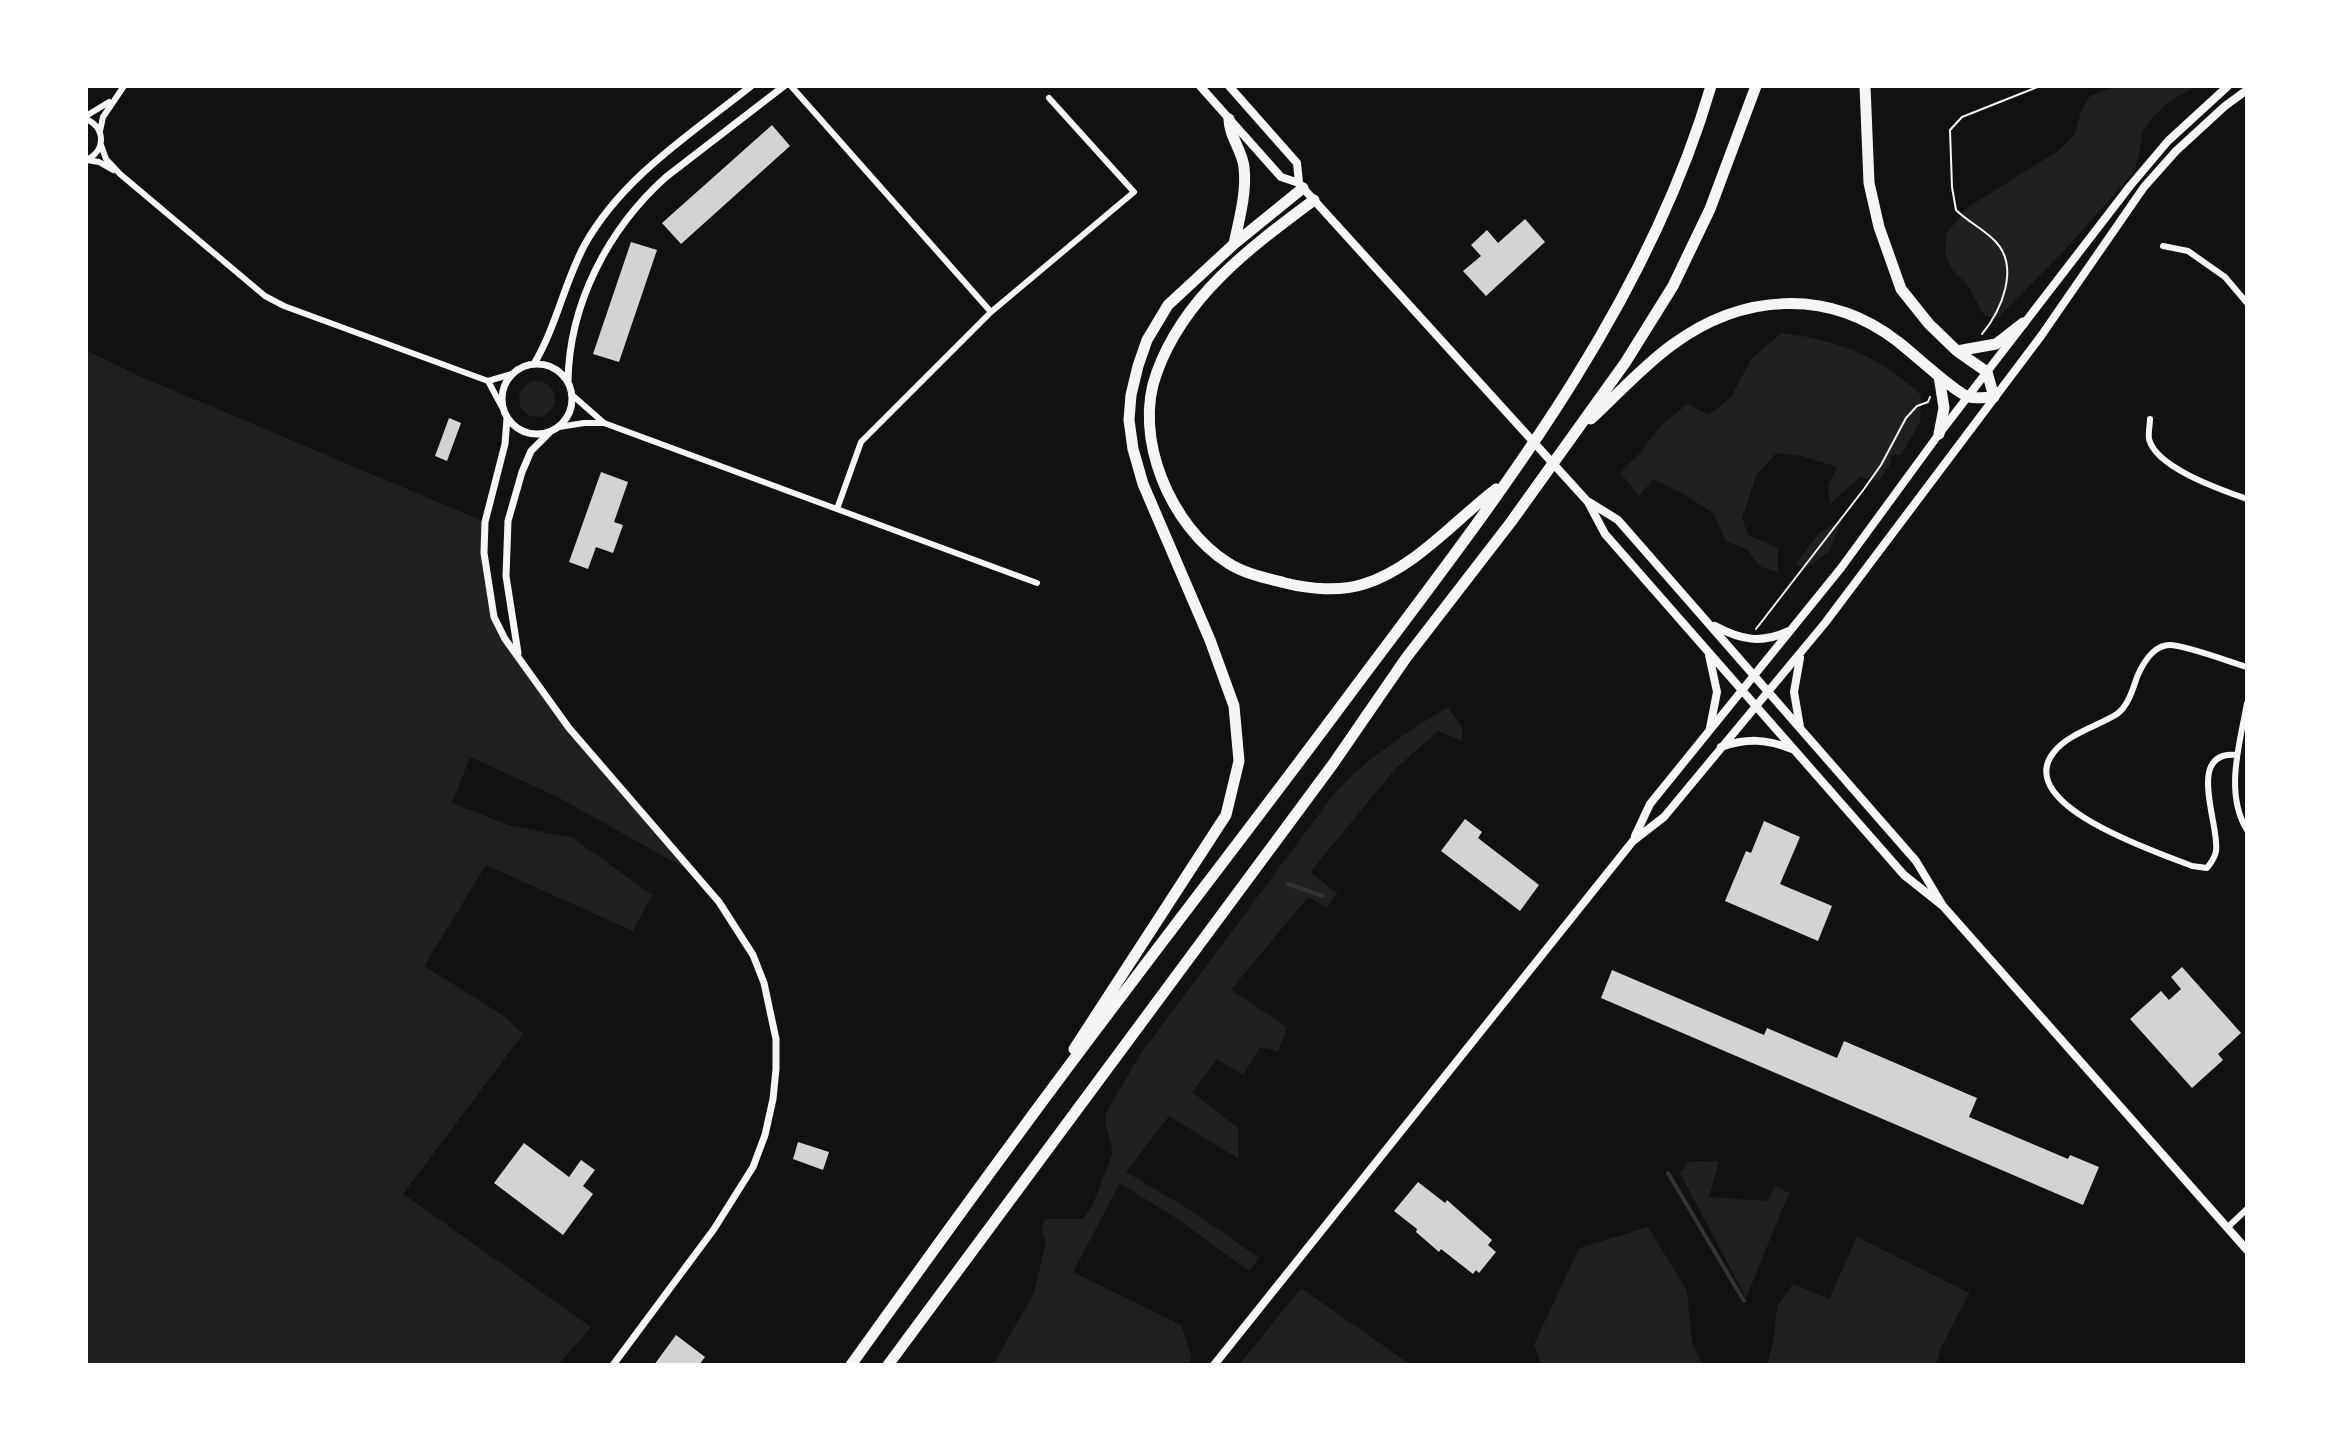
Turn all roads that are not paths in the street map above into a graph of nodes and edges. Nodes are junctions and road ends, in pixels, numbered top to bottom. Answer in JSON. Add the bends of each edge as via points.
{"nodes":[{"id":1,"x":124,"y":86,"type":"edge"},
{"id":2,"x":751,"y":86,"type":"edge"},
{"id":3,"x":784,"y":86,"type":"edge"},
{"id":4,"x":791,"y":86,"type":"edge"},
{"id":5,"x":1200,"y":86,"type":"edge"},
{"id":6,"x":1229,"y":86,"type":"edge"},
{"id":7,"x":1711,"y":86,"type":"edge"},
{"id":8,"x":1756,"y":86,"type":"edge"},
{"id":9,"x":1865,"y":86,"type":"edge"},
{"id":10,"x":2228,"y":86,"type":"edge"},
{"id":11,"x":2247,"y":90,"type":"edge"},
{"id":12,"x":1049,"y":98,"type":"dead end"},
{"id":13,"x":112,"y":100,"type":"junction"},
{"id":14,"x":86,"y":118,"type":"edge"},
{"id":15,"x":1229,"y":119,"type":"junction"},
{"id":16,"x":100,"y":131,"type":"junction"},
{"id":17,"x":101,"y":145,"type":"junction"},
{"id":18,"x":86,"y":160,"type":"edge"},
{"id":19,"x":120,"y":174,"type":"junction"},
{"id":20,"x":1301,"y":185,"type":"junction"},
{"id":21,"x":1314,"y":200,"type":"junction"},
{"id":22,"x":1234,"y":244,"type":"junction"},
{"id":23,"x":2163,"y":246,"type":"dead end"},
{"id":24,"x":2247,"y":303,"type":"edge"},
{"id":25,"x":991,"y":312,"type":"junction"},
{"id":26,"x":2023,"y":323,"type":"junction"},
{"id":27,"x":1957,"y":351,"type":"junction"},
{"id":28,"x":534,"y":364,"type":"junction"},
{"id":29,"x":1987,"y":372,"type":"junction"},
{"id":30,"x":512,"y":374,"type":"junction"},
{"id":31,"x":1939,"y":375,"type":"junction"},
{"id":32,"x":488,"y":381,"type":"junction"},
{"id":33,"x":568,"y":382,"type":"junction"},
{"id":34,"x":571,"y":394,"type":"junction"},
{"id":35,"x":1967,"y":397,"type":"junction"},
{"id":36,"x":1994,"y":397,"type":"junction"},
{"id":37,"x":502,"y":407,"type":"junction"},
{"id":38,"x":507,"y":418,"type":"junction"},
{"id":39,"x":2150,"y":419,"type":"dead end"},
{"id":40,"x":604,"y":423,"type":"junction"},
{"id":41,"x":559,"y":427,"type":"junction"},
{"id":42,"x":549,"y":433,"type":"junction"},
{"id":43,"x":1939,"y":434,"type":"junction"},
{"id":44,"x":1573,"y":436,"type":"junction"},
{"id":45,"x":1509,"y":479,"type":"junction"},
{"id":46,"x":2247,"y":499,"type":"edge"},
{"id":47,"x":1588,"y":502,"type":"junction"},
{"id":48,"x":837,"y":509,"type":"junction"},
{"id":49,"x":1037,"y":583,"type":"dead end"},
{"id":50,"x":1710,"y":624,"type":"junction"},
{"id":51,"x":1793,"y":629,"type":"junction"},
{"id":52,"x":1708,"y":650,"type":"junction"},
{"id":53,"x":1802,"y":653,"type":"junction"},
{"id":54,"x":518,"y":655,"type":"junction"},
{"id":55,"x":2247,"y":667,"type":"edge"},
{"id":56,"x":1755,"y":677,"type":"junction"},
{"id":57,"x":1743,"y":691,"type":"junction"},
{"id":58,"x":1768,"y":692,"type":"junction"},
{"id":59,"x":2247,"y":703,"type":"edge"},
{"id":60,"x":1756,"y":705,"type":"junction"},
{"id":61,"x":1709,"y":732,"type":"junction"},
{"id":62,"x":1802,"y":732,"type":"junction"},
{"id":63,"x":1720,"y":748,"type":"junction"},
{"id":64,"x":1794,"y":750,"type":"junction"},
{"id":65,"x":2236,"y":755,"type":"junction"},
{"id":66,"x":2247,"y":830,"type":"edge"},
{"id":67,"x":1633,"y":841,"type":"junction"},
{"id":68,"x":1943,"y":906,"type":"junction"},
{"id":69,"x":1021,"y":1130,"type":"junction"},
{"id":70,"x":2247,"y":1209,"type":"edge"},
{"id":71,"x":2228,"y":1227,"type":"junction"},
{"id":72,"x":2247,"y":1250,"type":"edge"},
{"id":73,"x":613,"y":1365,"type":"edge"},
{"id":74,"x":851,"y":1365,"type":"edge"},
{"id":75,"x":888,"y":1365,"type":"edge"},
{"id":76,"x":1214,"y":1365,"type":"edge"}],
"edges":[{"from":1,"to":13,"type":"street"},
{"from":2,"to":28,"type":"street","via":[[618,197],[583,247]]},
{"from":3,"to":33,"type":"street","via":[[666,177],[616,233],[581,308],[568,355]]},
{"from":4,"to":25,"type":"street"},
{"from":5,"to":15,"type":"main road"},
{"from":6,"to":20,"type":"main road","via":[[1297,163]]},
{"from":7,"to":45,"type":"highway","via":[[1642,257],[1595,348]]},
{"from":8,"to":44,"type":"highway","via":[[1710,209],[1673,286]]},
{"from":9,"to":27,"type":"highway","via":[[1869,183],[1879,227],[1901,289]]},
{"from":10,"to":26,"type":"main road","via":[[2168,141]]},
{"from":11,"to":36,"type":"main road","via":[[2176,151],[2144,187]]},
{"from":12,"to":25,"type":"street","via":[[1134,192]]},
{"from":13,"to":14,"type":"street"},
{"from":13,"to":16,"type":"street"},
{"from":14,"to":16,"type":"street"},
{"from":15,"to":20,"type":"main road","via":[[1281,177]]},
{"from":15,"to":22,"type":"highway","via":[[1244,169]]},
{"from":16,"to":17,"type":"street"},
{"from":17,"to":18,"type":"street"},
{"from":17,"to":19,"type":"street"},
{"from":18,"to":19,"type":"street"},
{"from":19,"to":32,"type":"street","via":[[265,296]]},
{"from":20,"to":21,"type":"main road"},
{"from":20,"to":22,"type":"highway"},
{"from":21,"to":45,"type":"highway","via":[[1205,292],[1168,346],[1155,376],[1151,439],[1170,498],[1206,546],[1230,565],[1303,587],[1332,588],[1363,585],[1404,562]]},
{"from":21,"to":47,"type":"main road"},
{"from":22,"to":69,"type":"highway","via":[[1168,305],[1147,340],[1129,420],[1143,484],[1234,706],[1239,761],[1226,815]]},
{"from":23,"to":24,"type":"street","via":[[2188,251],[2225,277]]},
{"from":25,"to":48,"type":"street","via":[[861,442]]},
{"from":26,"to":27,"type":"highway","via":[[1996,344]]},
{"from":26,"to":29,"type":"main road"},
{"from":27,"to":29,"type":"highway"},
{"from":28,"to":30,"type":"street"},
{"from":28,"to":33,"type":"street","via":[[553,368]]},
{"from":29,"to":35,"type":"main road"},
{"from":29,"to":36,"type":"highway"},
{"from":30,"to":32,"type":"street"},
{"from":30,"to":37,"type":"street","via":[[505,383]]},
{"from":31,"to":35,"type":"highway"},
{"from":31,"to":43,"type":"highway","via":[[1944,408]]},
{"from":31,"to":44,"type":"highway","via":[[1871,322],[1843,311],[1778,302],[1706,323],[1671,345]]},
{"from":32,"to":37,"type":"street"},
{"from":33,"to":34,"type":"street"},
{"from":34,"to":40,"type":"street"},
{"from":34,"to":41,"type":"street","via":[[567,417]]},
{"from":35,"to":36,"type":"highway"},
{"from":35,"to":43,"type":"main road"},
{"from":36,"to":53,"type":"main road"},
{"from":37,"to":38,"type":"street"},
{"from":38,"to":42,"type":"street","via":[[525,433]]},
{"from":38,"to":54,"type":"street","via":[[485,522],[484,553],[494,617]]},
{"from":39,"to":46,"type":"street","via":[[2149,439],[2158,453],[2205,485]]},
{"from":40,"to":41,"type":"street"},
{"from":40,"to":48,"type":"street"},
{"from":41,"to":42,"type":"street"},
{"from":42,"to":54,"type":"street","via":[[526,461],[508,521],[506,576]]},
{"from":43,"to":51,"type":"main road"},
{"from":44,"to":75,"type":"highway"},
{"from":45,"to":69,"type":"highway"},
{"from":47,"to":50,"type":"main road","via":[[1618,520]]},
{"from":47,"to":52,"type":"main road","via":[[1605,534]]},
{"from":48,"to":49,"type":"street"},
{"from":50,"to":51,"type":"main road","via":[[1756,641]]},
{"from":50,"to":56,"type":"main road"},
{"from":51,"to":56,"type":"main road"},
{"from":52,"to":57,"type":"main road"},
{"from":52,"to":61,"type":"main road","via":[[1717,692]]},
{"from":53,"to":58,"type":"main road"},
{"from":53,"to":62,"type":"main road","via":[[1794,692]]},
{"from":54,"to":73,"type":"street","via":[[569,728],[719,902],[753,955],[776,1039],[773,1099],[753,1167],[739,1194]]},
{"from":55,"to":65,"type":"street","via":[[2170,645],[2153,651],[2122,710],[2054,752],[2049,786],[2062,803],[2105,830],[2207,868],[2217,849],[2208,799],[2211,766],[2221,754]]},
{"from":56,"to":57,"type":"main road"},
{"from":56,"to":58,"type":"main road"},
{"from":57,"to":60,"type":"main road"},
{"from":57,"to":61,"type":"main road"},
{"from":58,"to":60,"type":"main road"},
{"from":58,"to":62,"type":"main road"},
{"from":59,"to":65,"type":"street"},
{"from":60,"to":63,"type":"main road"},
{"from":60,"to":64,"type":"main road"},
{"from":61,"to":67,"type":"main road","via":[[1650,804]]},
{"from":62,"to":68,"type":"main road","via":[[1916,861]]},
{"from":63,"to":64,"type":"main road","via":[[1757,740]]},
{"from":63,"to":67,"type":"main road","via":[[1664,817]]},
{"from":64,"to":68,"type":"main road","via":[[1904,875]]},
{"from":65,"to":66,"type":"street","via":[[2236,802]]},
{"from":67,"to":76,"type":"main road"},
{"from":68,"to":71,"type":"main road"},
{"from":69,"to":74,"type":"highway"},
{"from":70,"to":71,"type":"street"},
{"from":71,"to":72,"type":"main road"}]}
